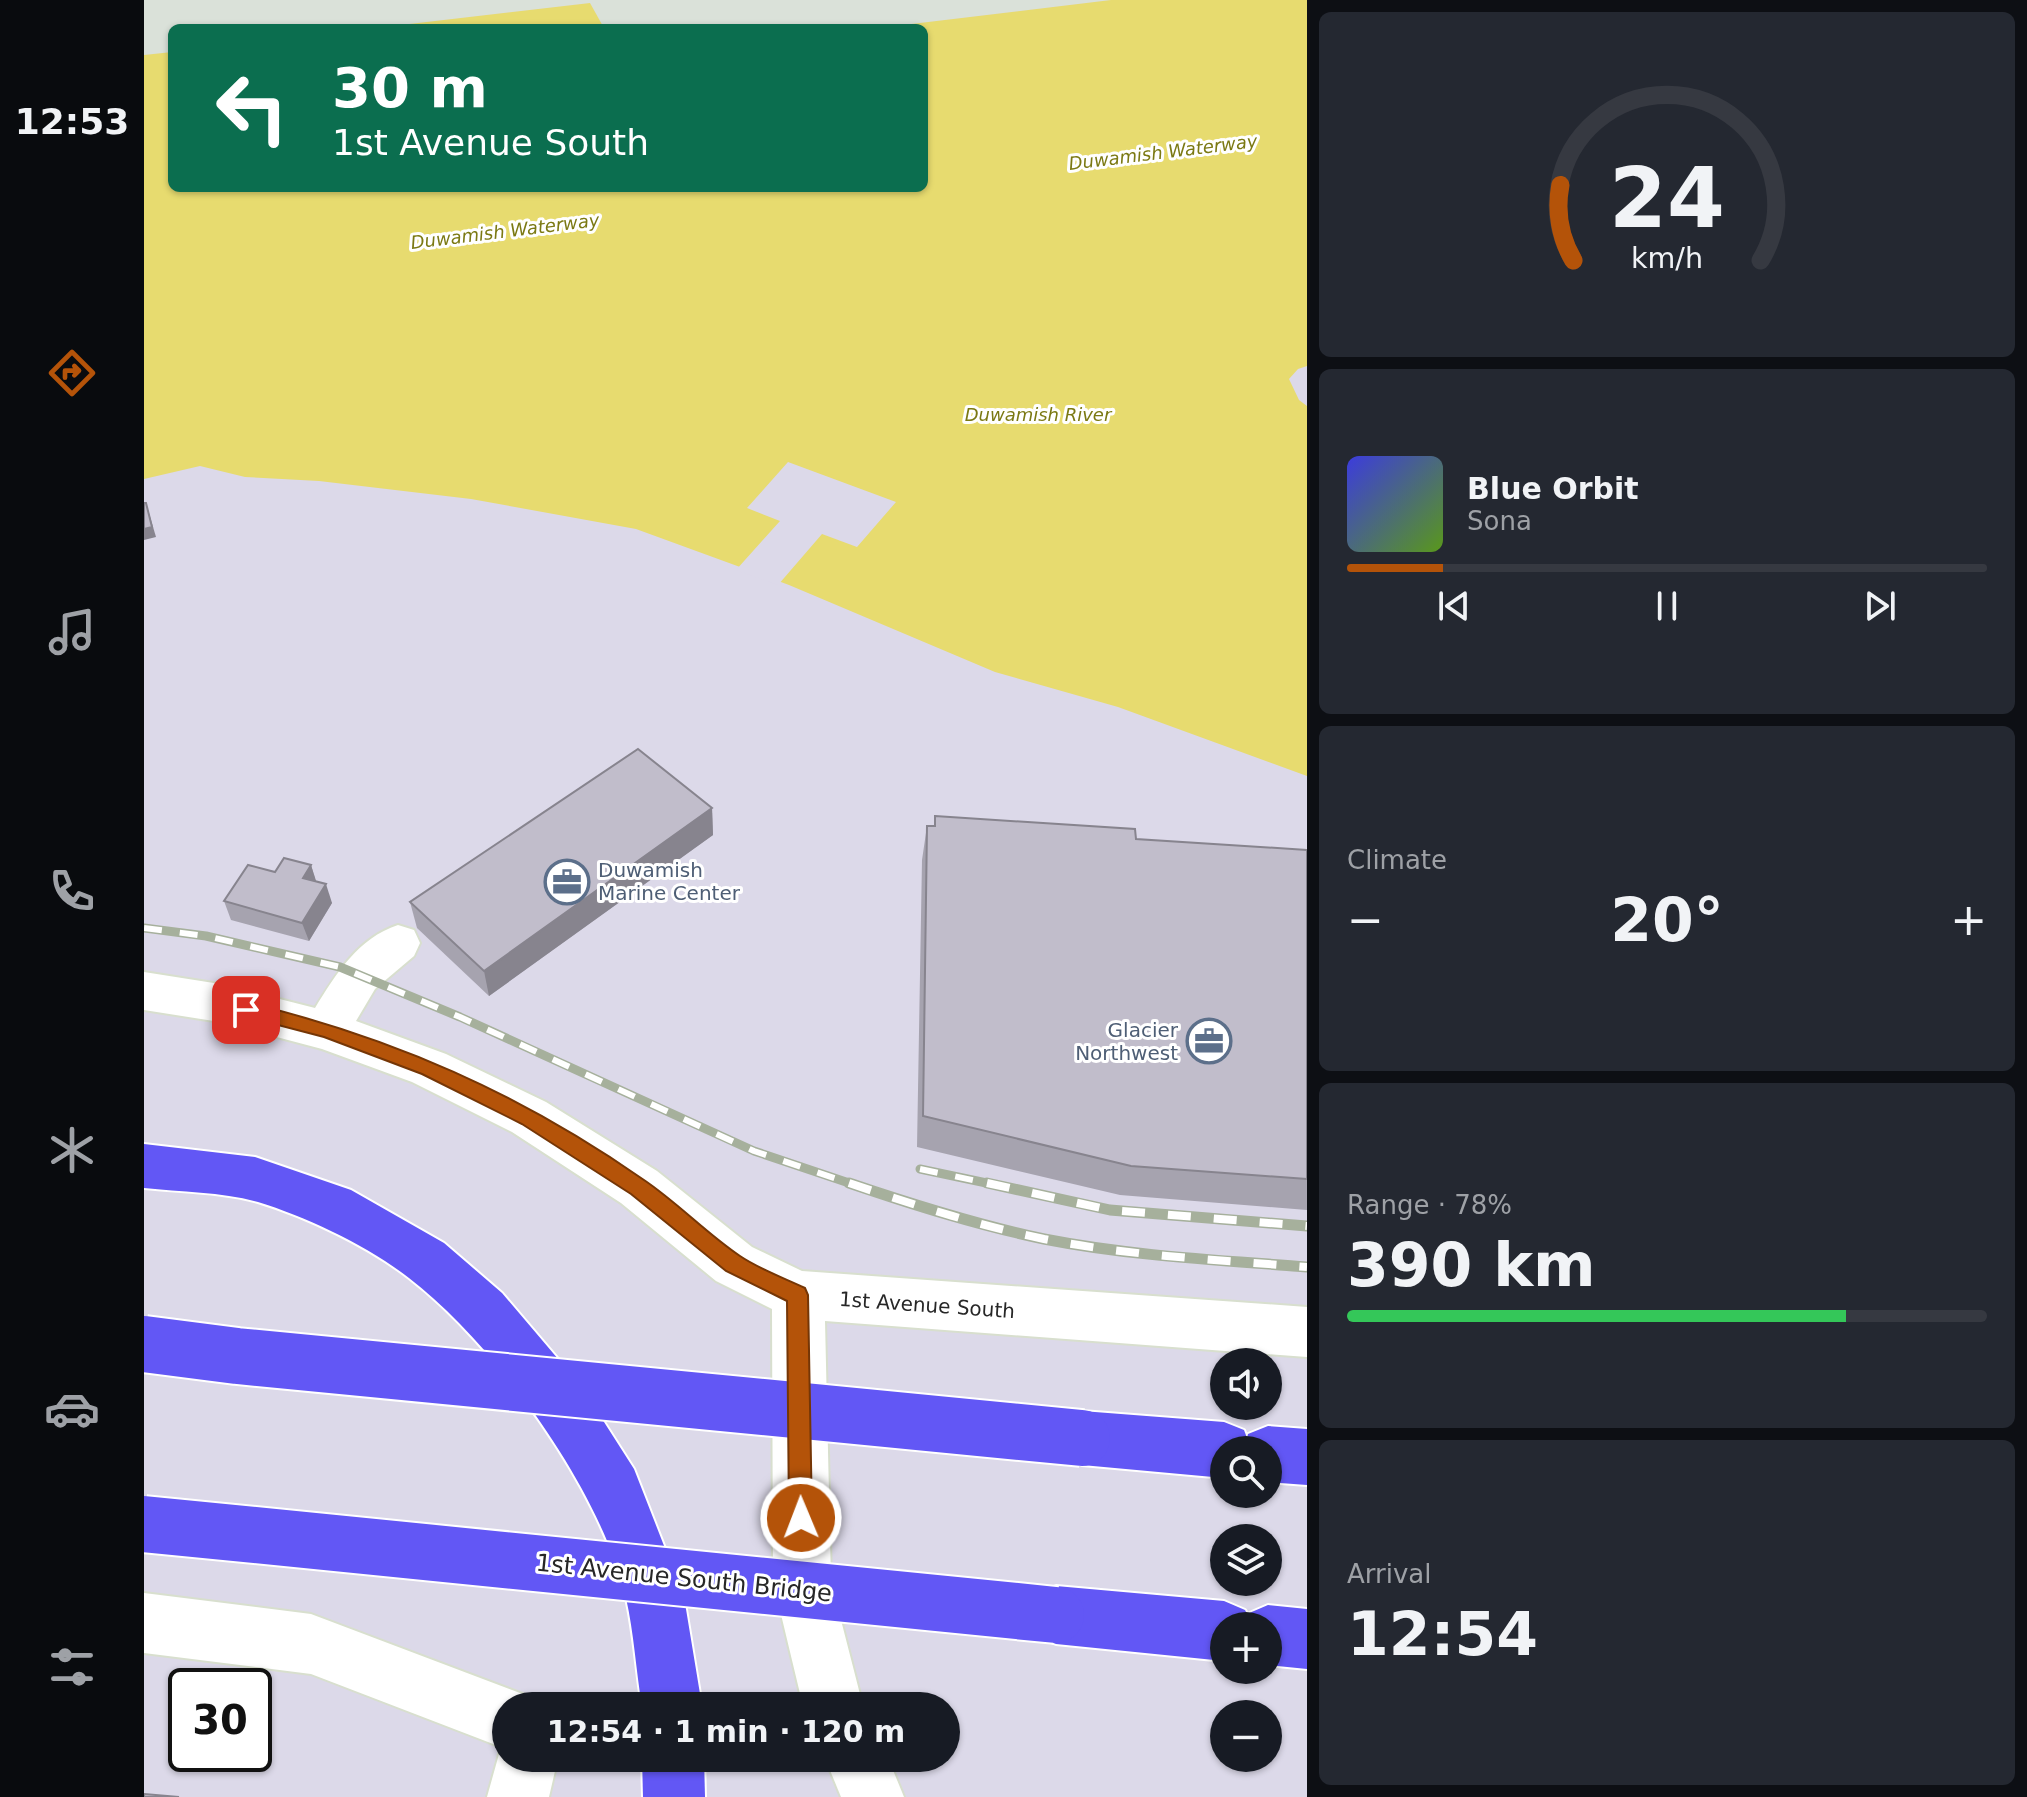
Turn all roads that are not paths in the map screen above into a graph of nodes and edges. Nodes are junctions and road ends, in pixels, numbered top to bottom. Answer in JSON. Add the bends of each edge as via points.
{"nodes":[{"id":1,"x":398,"y":943,"type":"dead end"},
{"id":2,"x":144,"y":991,"type":"edge"},
{"id":3,"x":326,"y":1030,"type":"junction"},
{"id":4,"x":144,"y":1166,"type":"edge"},
{"id":5,"x":798,"y":1295,"type":"junction"},
{"id":6,"x":1307,"y":1332,"type":"edge"},
{"id":7,"x":144,"y":1344,"type":"edge"},
{"id":8,"x":1210,"y":1449,"type":"edge"},
{"id":9,"x":1282,"y":1455,"type":"edge"},
{"id":10,"x":1307,"y":1457,"type":"edge"},
{"id":11,"x":144,"y":1524,"type":"edge"},
{"id":12,"x":144,"y":1623,"type":"edge"},
{"id":13,"x":1210,"y":1630,"type":"edge"},
{"id":14,"x":1282,"y":1636,"type":"edge"},
{"id":15,"x":1307,"y":1639,"type":"edge"},
{"id":16,"x":670,"y":1692,"type":"edge"},
{"id":17,"x":830,"y":1692,"type":"edge"},
{"id":18,"x":492,"y":1713,"type":"edge"},
{"id":19,"x":524,"y":1772,"type":"edge"},
{"id":20,"x":673,"y":1772,"type":"edge"},
{"id":21,"x":862,"y":1772,"type":"edge"},
{"id":22,"x":518,"y":1797,"type":"edge"},
{"id":23,"x":674,"y":1797,"type":"edge"},
{"id":24,"x":873,"y":1797,"type":"edge"}],
"edges":[{"from":1,"to":3,"type":"street","via":[[359,976]]},
{"from":2,"to":3,"type":"street","name":"1st Avenue South","via":[[220,1003]]},
{"from":3,"to":5,"type":"street","name":"1st Avenue South","via":[[429,1068],[529,1117],[639,1187],[734,1264]]},
{"from":4,"to":16,"type":"highway","via":[[255,1179],[333,1206],[426,1260],[483,1311],[562,1405],[614,1489],[655,1597]]},
{"from":5,"to":6,"type":"street","name":"1st Avenue South"},
{"from":5,"to":17,"type":"street","via":[[802,1581]]},
{"from":7,"to":8,"type":"highway","bridge":true},
{"from":9,"to":10,"type":"highway"},
{"from":11,"to":13,"type":"highway","name":"1st Avenue South Bridge","bridge":true},
{"from":12,"to":18,"type":"street","via":[[311,1644]]},
{"from":14,"to":15,"type":"highway"},
{"from":19,"to":22,"type":"street"},
{"from":20,"to":23,"type":"highway"},
{"from":21,"to":24,"type":"street"}]}
